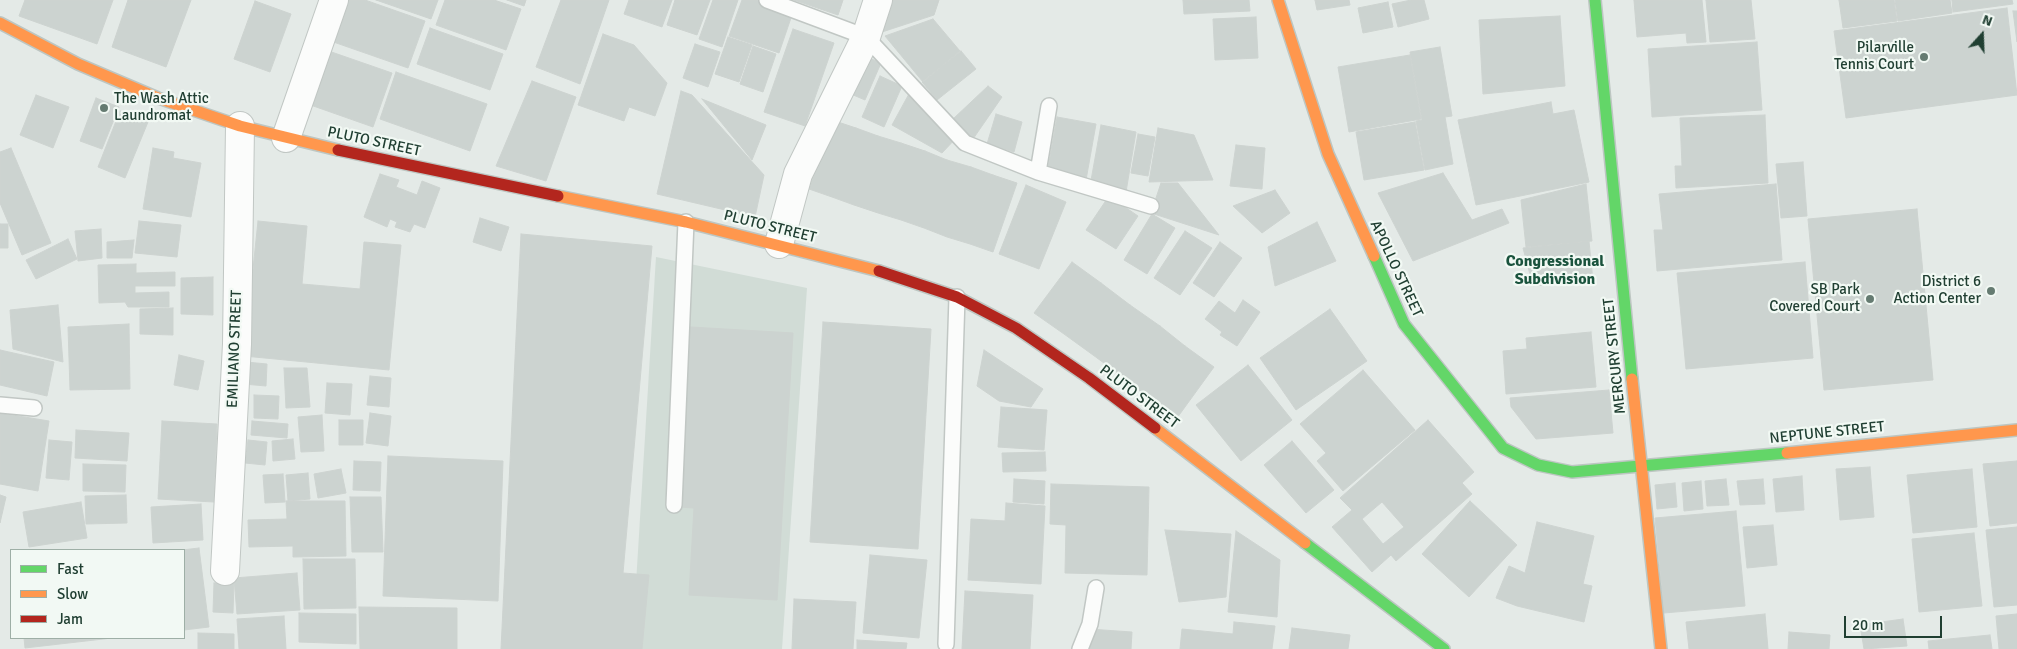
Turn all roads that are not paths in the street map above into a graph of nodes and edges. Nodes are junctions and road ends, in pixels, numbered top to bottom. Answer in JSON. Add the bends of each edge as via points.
{"nodes":[{"id":1,"x":334,"y":0,"type":"edge"},
{"id":2,"x":767,"y":0,"type":"edge"},
{"id":3,"x":878,"y":0,"type":"edge"},
{"id":4,"x":1278,"y":0,"type":"edge"},
{"id":5,"x":1595,"y":0,"type":"edge"},
{"id":6,"x":0,"y":23,"type":"edge"},
{"id":7,"x":866,"y":37,"type":"junction"},
{"id":8,"x":1048,"y":106,"type":"dead end"},
{"id":9,"x":240,"y":126,"type":"junction"},
{"id":10,"x":286,"y":138,"type":"junction"},
{"id":11,"x":1038,"y":172,"type":"junction"},
{"id":12,"x":1151,"y":206,"type":"dead end"},
{"id":13,"x":686,"y":222,"type":"junction"},
{"id":14,"x":779,"y":244,"type":"junction"},
{"id":15,"x":957,"y":297,"type":"junction"},
{"id":16,"x":0,"y":406,"type":"edge"},
{"id":17,"x":34,"y":408,"type":"dead end"},
{"id":18,"x":2017,"y":430,"type":"edge"},
{"id":19,"x":1641,"y":467,"type":"junction"},
{"id":20,"x":674,"y":505,"type":"dead end"},
{"id":21,"x":225,"y":571,"type":"dead end"},
{"id":22,"x":1096,"y":588,"type":"dead end"},
{"id":23,"x":946,"y":644,"type":"dead end"},
{"id":24,"x":1080,"y":649,"type":"edge"},
{"id":25,"x":1444,"y":649,"type":"edge"},
{"id":26,"x":1661,"y":649,"type":"edge"}],
"edges":[{"from":1,"to":10,"type":"street"},
{"from":2,"to":7,"type":"lane"},
{"from":3,"to":7,"type":"street"},
{"from":4,"to":19,"type":"street","name":"APOLLO STREET","via":[[1328,154],[1404,324],[1503,448],[1538,465],[1572,472]]},
{"from":5,"to":19,"type":"street","name":"MERCURY STREET"},
{"from":6,"to":9,"type":"street","name":"PLUTO STREET","via":[[78,64],[158,98]]},
{"from":7,"to":11,"type":"lane","via":[[965,142]]},
{"from":7,"to":14,"type":"street","via":[[798,174]]},
{"from":8,"to":11,"type":"lane"},
{"from":9,"to":10,"type":"street","name":"PLUTO STREET"},
{"from":9,"to":21,"type":"street","name":"EMILIANO STREET","via":[[237,344]]},
{"from":10,"to":13,"type":"street","name":"PLUTO STREET"},
{"from":11,"to":12,"type":"lane"},
{"from":13,"to":14,"type":"street","name":"PLUTO STREET"},
{"from":13,"to":20,"type":"lane"},
{"from":14,"to":15,"type":"street","name":"PLUTO STREET","via":[[886,273]]},
{"from":15,"to":23,"type":"lane"},
{"from":15,"to":25,"type":"street","name":"PLUTO STREET","via":[[1016,328],[1089,378]]},
{"from":16,"to":17,"type":"lane"},
{"from":18,"to":19,"type":"street","name":"NEPTUNE STREET"},
{"from":19,"to":26,"type":"street","name":"MERCURY STREET"},
{"from":22,"to":24,"type":"lane","via":[[1090,624]]}]}
